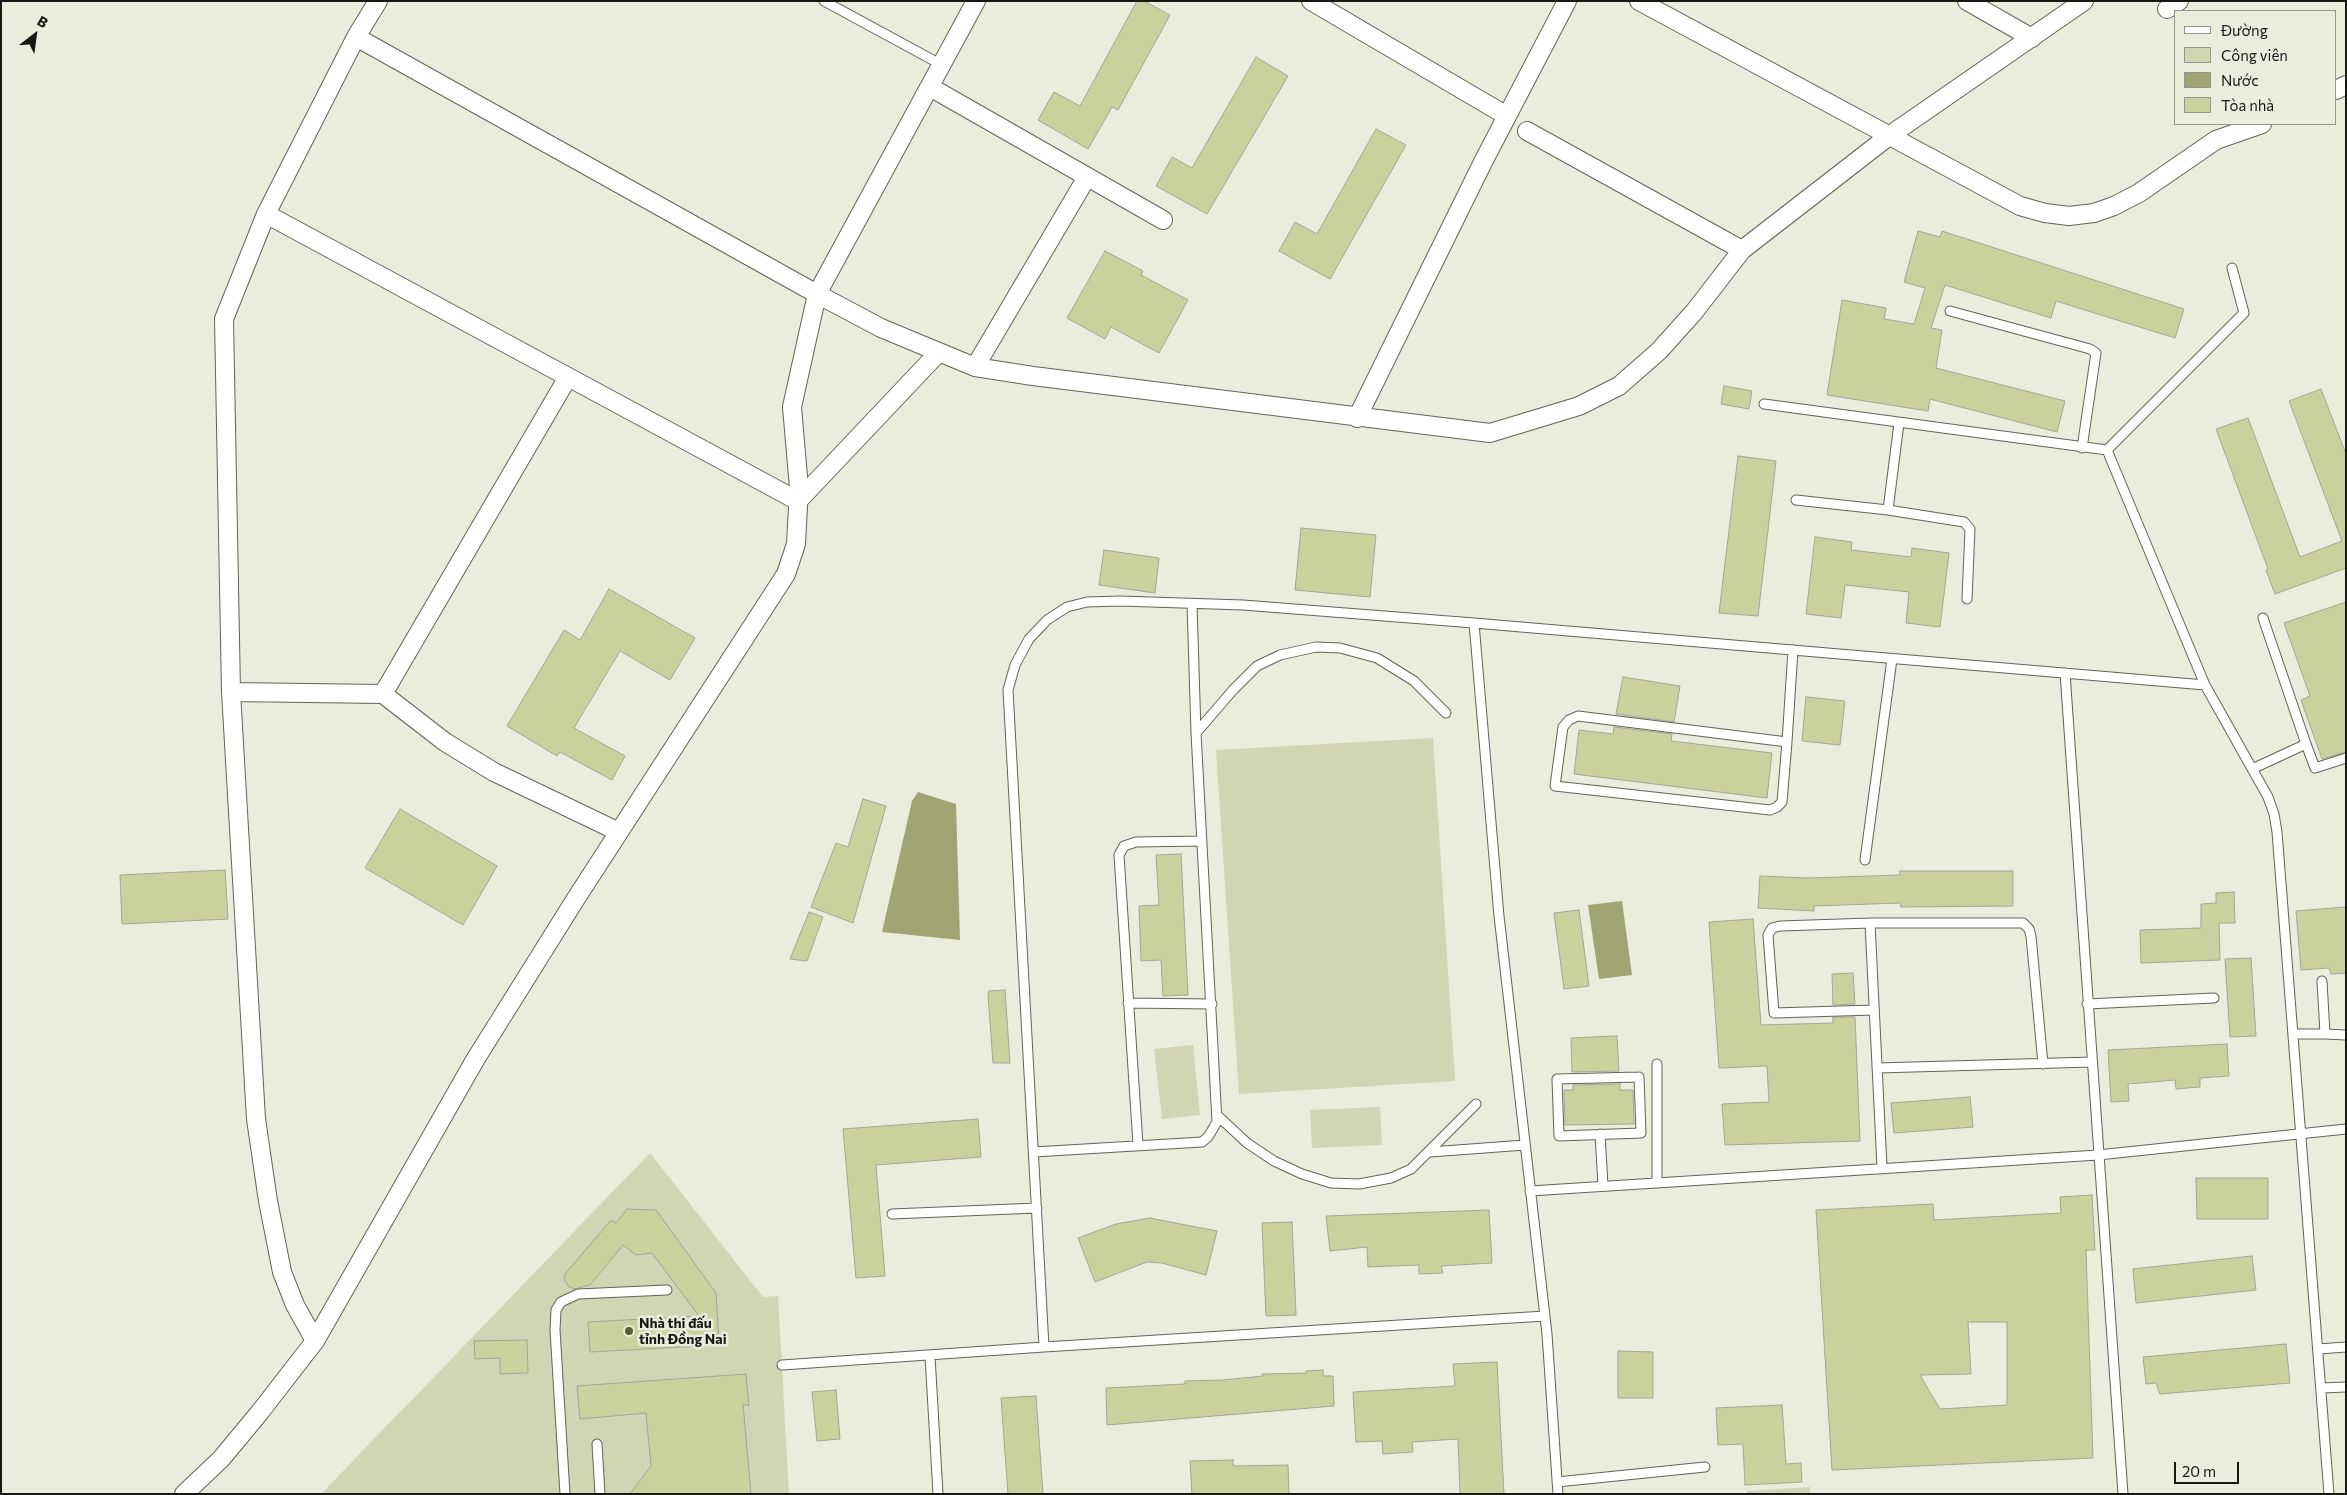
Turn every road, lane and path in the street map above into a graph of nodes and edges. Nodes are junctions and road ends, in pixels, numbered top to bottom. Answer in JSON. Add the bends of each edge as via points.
{"nodes":[{"id":1,"x":378,"y":1,"type":"edge"},
{"id":2,"x":824,"y":1,"type":"edge"},
{"id":3,"x":976,"y":1,"type":"edge"},
{"id":4,"x":1311,"y":1,"type":"edge"},
{"id":5,"x":1568,"y":1,"type":"edge"},
{"id":6,"x":1639,"y":1,"type":"edge"},
{"id":7,"x":1967,"y":1,"type":"edge"},
{"id":8,"x":2084,"y":1,"type":"edge"},
{"id":9,"x":356,"y":37,"type":"junction"},
{"id":10,"x":2032,"y":38,"type":"junction"},
{"id":11,"x":942,"y":65,"type":"junction"},
{"id":12,"x":930,"y":87,"type":"junction"},
{"id":13,"x":1507,"y":116,"type":"junction"},
{"id":14,"x":2259,"y":125,"type":"edge"},
{"id":15,"x":1526,"y":131,"type":"dead end"},
{"id":16,"x":1889,"y":136,"type":"junction"},
{"id":17,"x":1087,"y":177,"type":"junction"},
{"id":18,"x":266,"y":214,"type":"junction"},
{"id":19,"x":1163,"y":220,"type":"dead end"},
{"id":20,"x":1742,"y":250,"type":"junction"},
{"id":21,"x":2232,"y":268,"type":"dead end"},
{"id":22,"x":817,"y":294,"type":"junction"},
{"id":23,"x":1950,"y":312,"type":"dead end"},
{"id":24,"x":938,"y":352,"type":"junction"},
{"id":25,"x":975,"y":367,"type":"junction"},
{"id":26,"x":568,"y":377,"type":"junction"},
{"id":27,"x":1764,"y":404,"type":"dead end"},
{"id":28,"x":1357,"y":418,"type":"junction"},
{"id":29,"x":1899,"y":423,"type":"junction"},
{"id":30,"x":2082,"y":448,"type":"junction"},
{"id":31,"x":2107,"y":450,"type":"junction"},
{"id":32,"x":1796,"y":500,"type":"dead end"},
{"id":33,"x":798,"y":501,"type":"junction"},
{"id":34,"x":1888,"y":510,"type":"junction"},
{"id":35,"x":1967,"y":599,"type":"dead end"},
{"id":36,"x":1192,"y":604,"type":"junction"},
{"id":37,"x":2263,"y":618,"type":"dead end"},
{"id":38,"x":1474,"y":623,"type":"junction"},
{"id":39,"x":1793,"y":650,"type":"junction"},
{"id":40,"x":1892,"y":658,"type":"junction"},
{"id":41,"x":2065,"y":673,"type":"junction"},
{"id":42,"x":2205,"y":685,"type":"junction"},
{"id":43,"x":231,"y":692,"type":"junction"},
{"id":44,"x":383,"y":694,"type":"junction"},
{"id":45,"x":1446,"y":713,"type":"dead end"},
{"id":46,"x":1196,"y":733,"type":"junction"},
{"id":47,"x":1787,"y":742,"type":"junction"},
{"id":48,"x":2306,"y":744,"type":"junction"},
{"id":49,"x":2346,"y":758,"type":"edge"},
{"id":50,"x":2252,"y":769,"type":"junction"},
{"id":51,"x":619,"y":832,"type":"junction"},
{"id":52,"x":1202,"y":841,"type":"junction"},
{"id":53,"x":1865,"y":860,"type":"dead end"},
{"id":54,"x":1870,"y":923,"type":"junction"},
{"id":55,"x":2322,"y":981,"type":"dead end"},
{"id":56,"x":2214,"y":998,"type":"dead end"},
{"id":57,"x":1128,"y":1003,"type":"junction"},
{"id":58,"x":1212,"y":1004,"type":"junction"},
{"id":59,"x":2088,"y":1004,"type":"junction"},
{"id":60,"x":1874,"y":1010,"type":"junction"},
{"id":61,"x":2293,"y":1034,"type":"junction"},
{"id":62,"x":2326,"y":1034,"type":"junction"},
{"id":63,"x":2345,"y":1035,"type":"edge"},
{"id":64,"x":2092,"y":1062,"type":"junction"},
{"id":65,"x":1657,"y":1064,"type":"dead end"},
{"id":66,"x":2043,"y":1064,"type":"junction"},
{"id":67,"x":1877,"y":1068,"type":"junction"},
{"id":68,"x":1476,"y":1104,"type":"dead end"},
{"id":69,"x":1218,"y":1116,"type":"junction"},
{"id":70,"x":2346,"y":1129,"type":"edge"},
{"id":71,"x":1600,"y":1134,"type":"junction"},
{"id":72,"x":2300,"y":1134,"type":"junction"},
{"id":73,"x":1138,"y":1145,"type":"junction"},
{"id":74,"x":1525,"y":1145,"type":"junction"},
{"id":75,"x":1034,"y":1152,"type":"junction"},
{"id":76,"x":1430,"y":1152,"type":"junction"},
{"id":77,"x":2098,"y":1155,"type":"junction"},
{"id":78,"x":1882,"y":1167,"type":"junction"},
{"id":79,"x":1657,"y":1182,"type":"junction"},
{"id":80,"x":1603,"y":1186,"type":"junction"},
{"id":81,"x":1530,"y":1191,"type":"junction"},
{"id":82,"x":1036,"y":1208,"type":"junction"},
{"id":83,"x":892,"y":1214,"type":"dead end"},
{"id":84,"x":666,"y":1290,"type":"dead end"},
{"id":85,"x":1545,"y":1316,"type":"junction"},
{"id":86,"x":315,"y":1341,"type":"junction"},
{"id":87,"x":1044,"y":1347,"type":"junction"},
{"id":88,"x":2346,"y":1347,"type":"edge"},
{"id":89,"x":2318,"y":1349,"type":"junction"},
{"id":90,"x":930,"y":1356,"type":"junction"},
{"id":91,"x":782,"y":1365,"type":"dead end"},
{"id":92,"x":2346,"y":1387,"type":"edge"},
{"id":93,"x":2321,"y":1388,"type":"junction"},
{"id":94,"x":597,"y":1444,"type":"dead end"},
{"id":95,"x":1705,"y":1467,"type":"dead end"},
{"id":96,"x":1557,"y":1482,"type":"junction"},
{"id":97,"x":184,"y":1494,"type":"edge"},
{"id":98,"x":564,"y":1494,"type":"edge"},
{"id":99,"x":600,"y":1494,"type":"edge"},
{"id":100,"x":938,"y":1494,"type":"edge"},
{"id":101,"x":1558,"y":1494,"type":"edge"},
{"id":102,"x":2123,"y":1494,"type":"edge"},
{"id":103,"x":2329,"y":1494,"type":"edge"}],
"edges":[{"from":1,"to":9,"type":"street"},
{"from":2,"to":11,"type":"lane"},
{"from":3,"to":11,"type":"street"},
{"from":4,"to":13,"type":"street"},
{"from":5,"to":13,"type":"street"},
{"from":6,"to":16,"type":"street"},
{"from":7,"to":10,"type":"street"},
{"from":8,"to":10,"type":"street"},
{"from":9,"to":18,"type":"street"},
{"from":9,"to":22,"type":"street"},
{"from":10,"to":16,"type":"street"},
{"from":11,"to":12,"type":"street"},
{"from":12,"to":17,"type":"street"},
{"from":12,"to":22,"type":"street"},
{"from":13,"to":28,"type":"street"},
{"from":14,"to":16,"type":"street","via":[[2216,140],[2139,193],[2114,206],[2070,216],[2020,206]]},
{"from":15,"to":20,"type":"street"},
{"from":16,"to":20,"type":"street"},
{"from":17,"to":19,"type":"street"},
{"from":17,"to":25,"type":"street"},
{"from":18,"to":26,"type":"street"},
{"from":18,"to":43,"type":"street","via":[[224,320]]},
{"from":20,"to":28,"type":"street","via":[[1698,308],[1659,351],[1619,386],[1579,406],[1490,433]]},
{"from":21,"to":31,"type":"lane","via":[[2244,313]]},
{"from":22,"to":24,"type":"street","via":[[881,328]]},
{"from":22,"to":33,"type":"street","via":[[792,407]]},
{"from":23,"to":30,"type":"lane","via":[[2096,353]]},
{"from":24,"to":25,"type":"street"},
{"from":24,"to":33,"type":"street"},
{"from":25,"to":28,"type":"street"},
{"from":26,"to":33,"type":"street"},
{"from":26,"to":44,"type":"street"},
{"from":27,"to":29,"type":"lane"},
{"from":29,"to":30,"type":"lane"},
{"from":29,"to":34,"type":"lane"},
{"from":30,"to":31,"type":"lane"},
{"from":31,"to":42,"type":"lane"},
{"from":32,"to":34,"type":"lane"},
{"from":33,"to":51,"type":"street","via":[[796,544],[786,574]]},
{"from":34,"to":35,"type":"lane","via":[[1964,522],[1970,529]]},
{"from":36,"to":38,"type":"lane"},
{"from":36,"to":46,"type":"lane"},
{"from":36,"to":75,"type":"lane","via":[[1120,601],[1087,602],[1067,607],[1047,620],[1035,633],[1015,665],[1008,690]]},
{"from":37,"to":48,"type":"lane"},
{"from":38,"to":39,"type":"lane"},
{"from":38,"to":74,"type":"lane","via":[[1499,916]]},
{"from":39,"to":40,"type":"lane"},
{"from":39,"to":47,"type":"lane"},
{"from":40,"to":41,"type":"lane"},
{"from":40,"to":53,"type":"lane"},
{"from":41,"to":42,"type":"lane"},
{"from":41,"to":59,"type":"lane"},
{"from":42,"to":50,"type":"lane"},
{"from":43,"to":44,"type":"street"},
{"from":43,"to":86,"type":"street","via":[[256,1119],[282,1272],[295,1305]]},
{"from":44,"to":51,"type":"street","via":[[446,742],[494,772]]},
{"from":45,"to":46,"type":"lane","via":[[1414,681],[1377,658],[1340,648],[1316,647],[1280,655],[1257,666]]},
{"from":46,"to":52,"type":"lane"},
{"from":47,"to":47,"type":"lane","via":[[1782,802],[1770,810],[1555,786],[1563,727],[1578,716]]},
{"from":48,"to":49,"type":"lane","via":[[2315,768]]},
{"from":48,"to":50,"type":"lane"},
{"from":50,"to":61,"type":"lane","via":[[2268,797],[2277,832]]},
{"from":51,"to":86,"type":"street","via":[[476,1060]]},
{"from":52,"to":57,"type":"lane","via":[[1136,842],[1124,846],[1119,855]]},
{"from":52,"to":58,"type":"lane"},
{"from":54,"to":60,"type":"lane"},
{"from":54,"to":60,"type":"lane","via":[[1780,926],[1772,928],[1768,935],[1774,1013]]},
{"from":54,"to":66,"type":"lane","via":[[2023,923],[2031,936]]},
{"from":55,"to":62,"type":"lane"},
{"from":56,"to":59,"type":"lane"},
{"from":57,"to":58,"type":"lane"},
{"from":57,"to":73,"type":"lane"},
{"from":58,"to":69,"type":"lane"},
{"from":59,"to":64,"type":"lane"},
{"from":60,"to":67,"type":"lane"},
{"from":61,"to":62,"type":"lane"},
{"from":61,"to":72,"type":"lane"},
{"from":62,"to":63,"type":"lane"},
{"from":64,"to":66,"type":"lane"},
{"from":64,"to":77,"type":"lane"},
{"from":65,"to":79,"type":"lane"},
{"from":66,"to":67,"type":"lane"},
{"from":67,"to":78,"type":"lane"},
{"from":68,"to":76,"type":"lane"},
{"from":69,"to":73,"type":"lane","via":[[1213,1130],[1202,1142]]},
{"from":69,"to":76,"type":"lane","via":[[1247,1143],[1274,1160],[1302,1174],[1331,1183],[1360,1184],[1391,1178],[1411,1169]]},
{"from":70,"to":72,"type":"lane"},
{"from":71,"to":71,"type":"lane","via":[[1641,1133],[1639,1077],[1557,1080],[1559,1136]]},
{"from":71,"to":80,"type":"lane"},
{"from":72,"to":77,"type":"lane"},
{"from":72,"to":89,"type":"lane"},
{"from":73,"to":75,"type":"lane"},
{"from":74,"to":76,"type":"lane"},
{"from":74,"to":81,"type":"lane"},
{"from":75,"to":82,"type":"lane"},
{"from":77,"to":78,"type":"lane"},
{"from":77,"to":102,"type":"lane"},
{"from":78,"to":79,"type":"lane"},
{"from":79,"to":80,"type":"lane"},
{"from":80,"to":81,"type":"lane"},
{"from":81,"to":85,"type":"lane"},
{"from":82,"to":83,"type":"lane"},
{"from":82,"to":87,"type":"lane"},
{"from":84,"to":98,"type":"lane","via":[[578,1294],[561,1302],[556,1310],[554,1330]]},
{"from":85,"to":87,"type":"lane"},
{"from":85,"to":96,"type":"lane"},
{"from":86,"to":97,"type":"street","via":[[226,1452]]},
{"from":87,"to":90,"type":"lane"},
{"from":88,"to":89,"type":"lane"},
{"from":89,"to":93,"type":"lane"},
{"from":90,"to":91,"type":"lane"},
{"from":90,"to":100,"type":"lane"},
{"from":92,"to":93,"type":"lane"},
{"from":93,"to":103,"type":"lane"},
{"from":94,"to":99,"type":"lane"},
{"from":95,"to":96,"type":"lane"},
{"from":96,"to":101,"type":"lane"}]}
